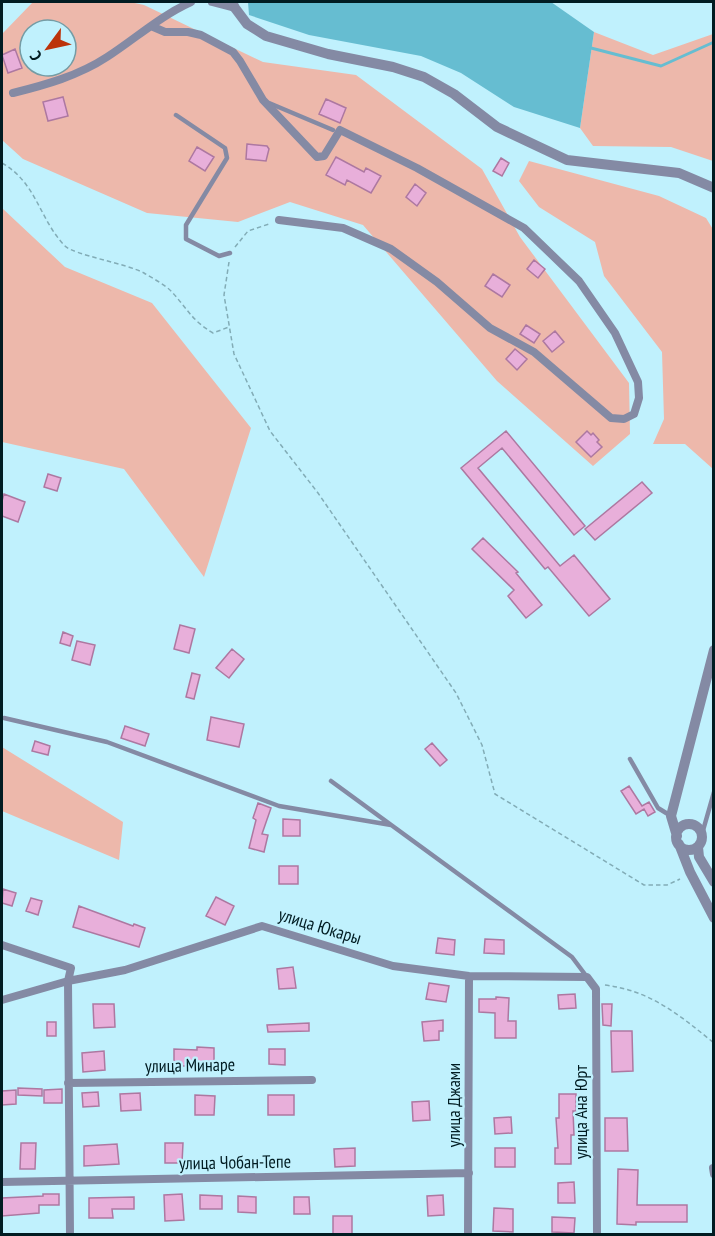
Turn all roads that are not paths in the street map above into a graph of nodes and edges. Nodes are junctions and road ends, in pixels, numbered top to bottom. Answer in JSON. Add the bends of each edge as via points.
{"nodes":[{"id":1,"x":191,"y":2,"type":"edge"},
{"id":2,"x":212,"y":2,"type":"edge"},
{"id":3,"x":233,"y":5,"type":"edge"},
{"id":4,"x":151,"y":26,"type":"junction"},
{"id":5,"x":12,"y":93,"type":"dead end"},
{"id":6,"x":263,"y":100,"type":"junction"},
{"id":7,"x":176,"y":116,"type":"dead end"},
{"id":8,"x":333,"y":130,"type":"dead end"},
{"id":9,"x":714,"y":188,"type":"edge"},
{"id":10,"x":279,"y":220,"type":"road end"},
{"id":11,"x":230,"y":253,"type":"road end"},
{"id":12,"x":714,"y":650,"type":"edge"},
{"id":13,"x":4,"y":718,"type":"dead end"},
{"id":14,"x":630,"y":759,"type":"dead end"},
{"id":15,"x":331,"y":782,"type":"dead end"},
{"id":16,"x":714,"y":792,"type":"edge"},
{"id":17,"x":711,"y":806,"type":"edge"},
{"id":18,"x":671,"y":816,"type":"junction"},
{"id":19,"x":391,"y":825,"type":"junction"},
{"id":20,"x":694,"y":825,"type":"junction"},
{"id":21,"x":702,"y":834,"type":"junction"},
{"id":22,"x":678,"y":840,"type":"junction"},
{"id":23,"x":698,"y":846,"type":"junction"},
{"id":24,"x":714,"y":882,"type":"edge"},
{"id":25,"x":714,"y":918,"type":"edge"},
{"id":26,"x":2,"y":945,"type":"edge"},
{"id":27,"x":469,"y":976,"type":"junction"},
{"id":28,"x":68,"y":981,"type":"junction"},
{"id":29,"x":592,"y":983,"type":"junction"},
{"id":30,"x":2,"y":1000,"type":"edge"},
{"id":31,"x":312,"y":1080,"type":"dead end"},
{"id":32,"x":69,"y":1083,"type":"junction"},
{"id":33,"x":713,"y":1168,"type":"edge"},
{"id":34,"x":469,"y":1173,"type":"junction"},
{"id":35,"x":714,"y":1174,"type":"edge"},
{"id":36,"x":2,"y":1182,"type":"edge"},
{"id":37,"x":68,"y":1182,"type":"junction"},
{"id":38,"x":70,"y":1234,"type":"edge"},
{"id":39,"x":468,"y":1234,"type":"edge"},
{"id":40,"x":597,"y":1234,"type":"edge"}],
"edges":[{"from":1,"to":4,"type":"street"},
{"from":2,"to":3,"type":"street"},
{"from":3,"to":9,"type":"street","via":[[247,24],[266,36],[424,77],[497,127],[567,160],[679,173]]},
{"from":4,"to":5,"type":"street","via":[[106,58],[71,76]]},
{"from":4,"to":6,"type":"street","via":[[165,32],[201,35],[233,52]]},
{"from":6,"to":8,"type":"lane"},
{"from":6,"to":10,"type":"street","via":[[317,157],[324,156],[339,130],[524,228],[579,281],[615,333],[638,382],[639,399],[634,414],[624,419],[611,418],[534,352],[490,328],[391,249],[343,228]]},
{"from":7,"to":11,"type":"lane","via":[[225,148],[227,158],[186,225],[186,239],[219,256]]},
{"from":12,"to":18,"type":"street"},
{"from":13,"to":19,"type":"lane","via":[[107,742],[279,806]]},
{"from":14,"to":18,"type":"lane","via":[[658,808]]},
{"from":15,"to":19,"type":"lane"},
{"from":16,"to":17,"type":"lane"},
{"from":17,"to":21,"type":"lane"},
{"from":18,"to":20,"type":"street"},
{"from":18,"to":22,"type":"street"},
{"from":19,"to":29,"type":"lane","via":[[572,957]]},
{"from":20,"to":21,"type":"street"},
{"from":20,"to":22,"type":"street","via":[[683,826]]},
{"from":21,"to":23,"type":"street"},
{"from":22,"to":23,"type":"street","via":[[690,850]]},
{"from":22,"to":25,"type":"street"},
{"from":23,"to":24,"type":"street","via":[[699,857]]},
{"from":26,"to":28,"type":"street","via":[[71,968]]},
{"from":27,"to":28,"type":"street","name":"улица Юкары","via":[[393,966],[262,926],[125,970]]},
{"from":27,"to":29,"type":"street","name":"улица Юкары"},
{"from":27,"to":34,"type":"street","name":"улица Джами"},
{"from":28,"to":30,"type":"street","name":"улица Юкары"},
{"from":28,"to":32,"type":"street"},
{"from":29,"to":40,"type":"street","name":"улица Ана Юрт"},
{"from":31,"to":32,"type":"street","name":"улица Минаре"},
{"from":32,"to":37,"type":"street"},
{"from":33,"to":35,"type":"street"},
{"from":34,"to":37,"type":"street","name":"улица Чобан-Тепе"},
{"from":34,"to":39,"type":"street","name":"улица Джами"},
{"from":36,"to":37,"type":"street","name":"улица Чобан-Тепе"},
{"from":37,"to":38,"type":"street"}]}
